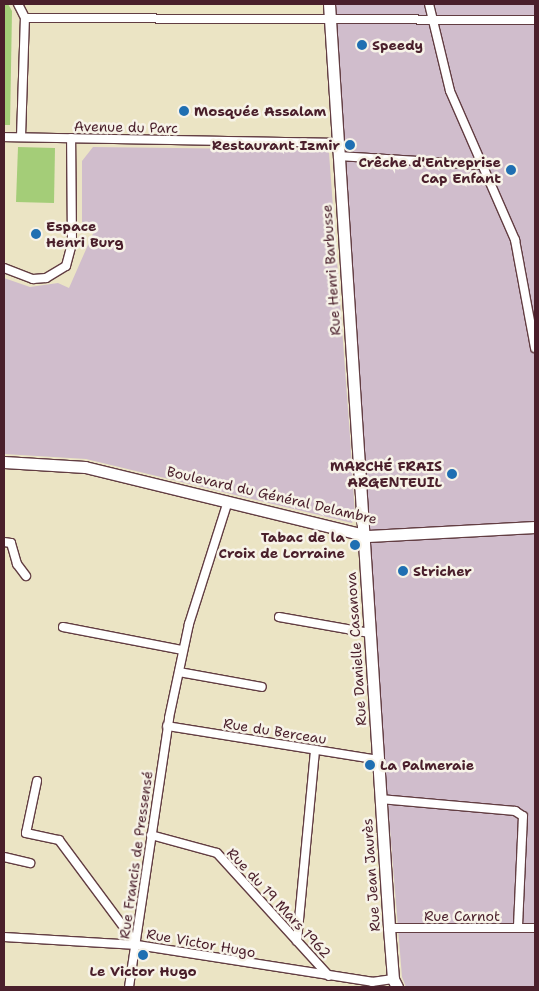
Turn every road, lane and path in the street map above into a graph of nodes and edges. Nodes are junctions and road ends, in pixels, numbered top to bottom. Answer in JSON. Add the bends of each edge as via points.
{"nodes":[{"id":1,"x":18,"y":4,"type":"edge"},
{"id":2,"x":329,"y":4,"type":"edge"},
{"id":3,"x":429,"y":4,"type":"edge"},
{"id":4,"x":25,"y":18,"type":"junction"},
{"id":5,"x":330,"y":19,"type":"junction"},
{"id":6,"x":432,"y":19,"type":"junction"},
{"id":7,"x":535,"y":20,"type":"edge"},
{"id":8,"x":4,"y":137,"type":"edge"},
{"id":9,"x":21,"y":138,"type":"junction"},
{"id":10,"x":71,"y":138,"type":"junction"},
{"id":11,"x":338,"y":143,"type":"junction"},
{"id":12,"x":338,"y":156,"type":"junction"},
{"id":13,"x":483,"y":165,"type":"junction"},
{"id":14,"x":4,"y":268,"type":"edge"},
{"id":15,"x":535,"y":348,"type":"edge"},
{"id":16,"x":4,"y":462,"type":"edge"},
{"id":17,"x":228,"y":501,"type":"junction"},
{"id":18,"x":535,"y":527,"type":"edge"},
{"id":19,"x":364,"y":535,"type":"junction"},
{"id":20,"x":4,"y":542,"type":"edge"},
{"id":21,"x":26,"y":576,"type":"dead end"},
{"id":22,"x":279,"y":616,"type":"dead end"},
{"id":23,"x":63,"y":627,"type":"dead end"},
{"id":24,"x":370,"y":634,"type":"junction"},
{"id":25,"x":183,"y":650,"type":"junction"},
{"id":26,"x":179,"y":672,"type":"junction"},
{"id":27,"x":262,"y":687,"type":"dead end"},
{"id":28,"x":167,"y":726,"type":"junction"},
{"id":29,"x":315,"y":750,"type":"junction"},
{"id":30,"x":379,"y":760,"type":"junction"},
{"id":31,"x":37,"y":781,"type":"dead end"},
{"id":32,"x":380,"y":799,"type":"junction"},
{"id":33,"x":151,"y":835,"type":"junction"},
{"id":34,"x":4,"y":857,"type":"edge"},
{"id":35,"x":30,"y":863,"type":"dead end"},
{"id":36,"x":389,"y":928,"type":"junction"},
{"id":37,"x":518,"y":928,"type":"junction"},
{"id":38,"x":535,"y":928,"type":"edge"},
{"id":39,"x":4,"y":937,"type":"edge"},
{"id":40,"x":297,"y":941,"type":"junction"},
{"id":41,"x":137,"y":945,"type":"junction"},
{"id":42,"x":329,"y":976,"type":"junction"},
{"id":43,"x":392,"y":984,"type":"edge"},
{"id":44,"x":129,"y":987,"type":"edge"}],
"edges":[{"from":1,"to":4,"type":"street"},
{"from":2,"to":5,"type":"street","name":"Rue Henri Barbusse"},
{"from":3,"to":6,"type":"street"},
{"from":4,"to":5,"type":"street"},
{"from":4,"to":9,"type":"street"},
{"from":5,"to":6,"type":"street"},
{"from":5,"to":11,"type":"street","name":"Rue Henri Barbusse"},
{"from":6,"to":7,"type":"street"},
{"from":6,"to":13,"type":"street","via":[[450,91]]},
{"from":8,"to":9,"type":"street","name":"Avenue du Parc"},
{"from":9,"to":10,"type":"street","name":"Avenue du Parc"},
{"from":10,"to":11,"type":"street","name":"Avenue du Parc"},
{"from":10,"to":14,"type":"street","via":[[72,243],[66,266],[46,278],[33,279]]},
{"from":11,"to":12,"type":"street","name":"Rue Henri Barbusse"},
{"from":12,"to":13,"type":"street"},
{"from":12,"to":19,"type":"street","name":"Rue Henri Barbusse"},
{"from":13,"to":15,"type":"street","via":[[522,268]]},
{"from":16,"to":17,"type":"street","name":"Boulevard du Général Delambre","via":[[85,467]]},
{"from":17,"to":19,"type":"street","name":"Boulevard du Général Delambre"},
{"from":17,"to":25,"type":"street","name":"Rue Francis de Pressensé"},
{"from":18,"to":19,"type":"street","name":"Boulevard du Général Delambre"},
{"from":19,"to":24,"type":"street","name":"Rue Danielle Casanova"},
{"from":20,"to":21,"type":"street","via":[[11,544],[17,564]]},
{"from":22,"to":24,"type":"street"},
{"from":23,"to":25,"type":"street"},
{"from":24,"to":30,"type":"street","name":"Rue Danielle Casanova"},
{"from":25,"to":26,"type":"street","name":"Rue Francis de Pressensé"},
{"from":26,"to":27,"type":"street"},
{"from":26,"to":28,"type":"street","name":"Rue Francis de Pressensé"},
{"from":28,"to":29,"type":"street","name":"Rue du Berceau"},
{"from":28,"to":33,"type":"street","name":"Rue Francis de Pressensé"},
{"from":29,"to":30,"type":"street","name":"Rue du Berceau"},
{"from":29,"to":40,"type":"street"},
{"from":30,"to":32,"type":"street","name":"Rue Jean Jaurès"},
{"from":31,"to":41,"type":"street","via":[[26,833],[59,840]]},
{"from":32,"to":36,"type":"street","name":"Rue Jean Jaurès"},
{"from":32,"to":37,"type":"street","via":[[515,811],[523,816]]},
{"from":33,"to":40,"type":"street","name":"Rue du 19 Mars 1962","via":[[217,853]]},
{"from":33,"to":41,"type":"street","name":"Rue Francis de Pressensé"},
{"from":34,"to":35,"type":"street"},
{"from":36,"to":37,"type":"street","name":"Rue Carnot"},
{"from":36,"to":43,"type":"street","name":"Rue Jean Jaurès"},
{"from":37,"to":38,"type":"street","name":"Rue Carnot"},
{"from":39,"to":41,"type":"street","name":"Rue Victor Hugo"},
{"from":40,"to":42,"type":"street","name":"Rue du 19 Mars 1962"},
{"from":41,"to":42,"type":"street","name":"Rue Victor Hugo"},
{"from":41,"to":44,"type":"street","name":"Rue Francis de Pressensé"},
{"from":42,"to":43,"type":"street","name":"Rue Victor Hugo"}]}
